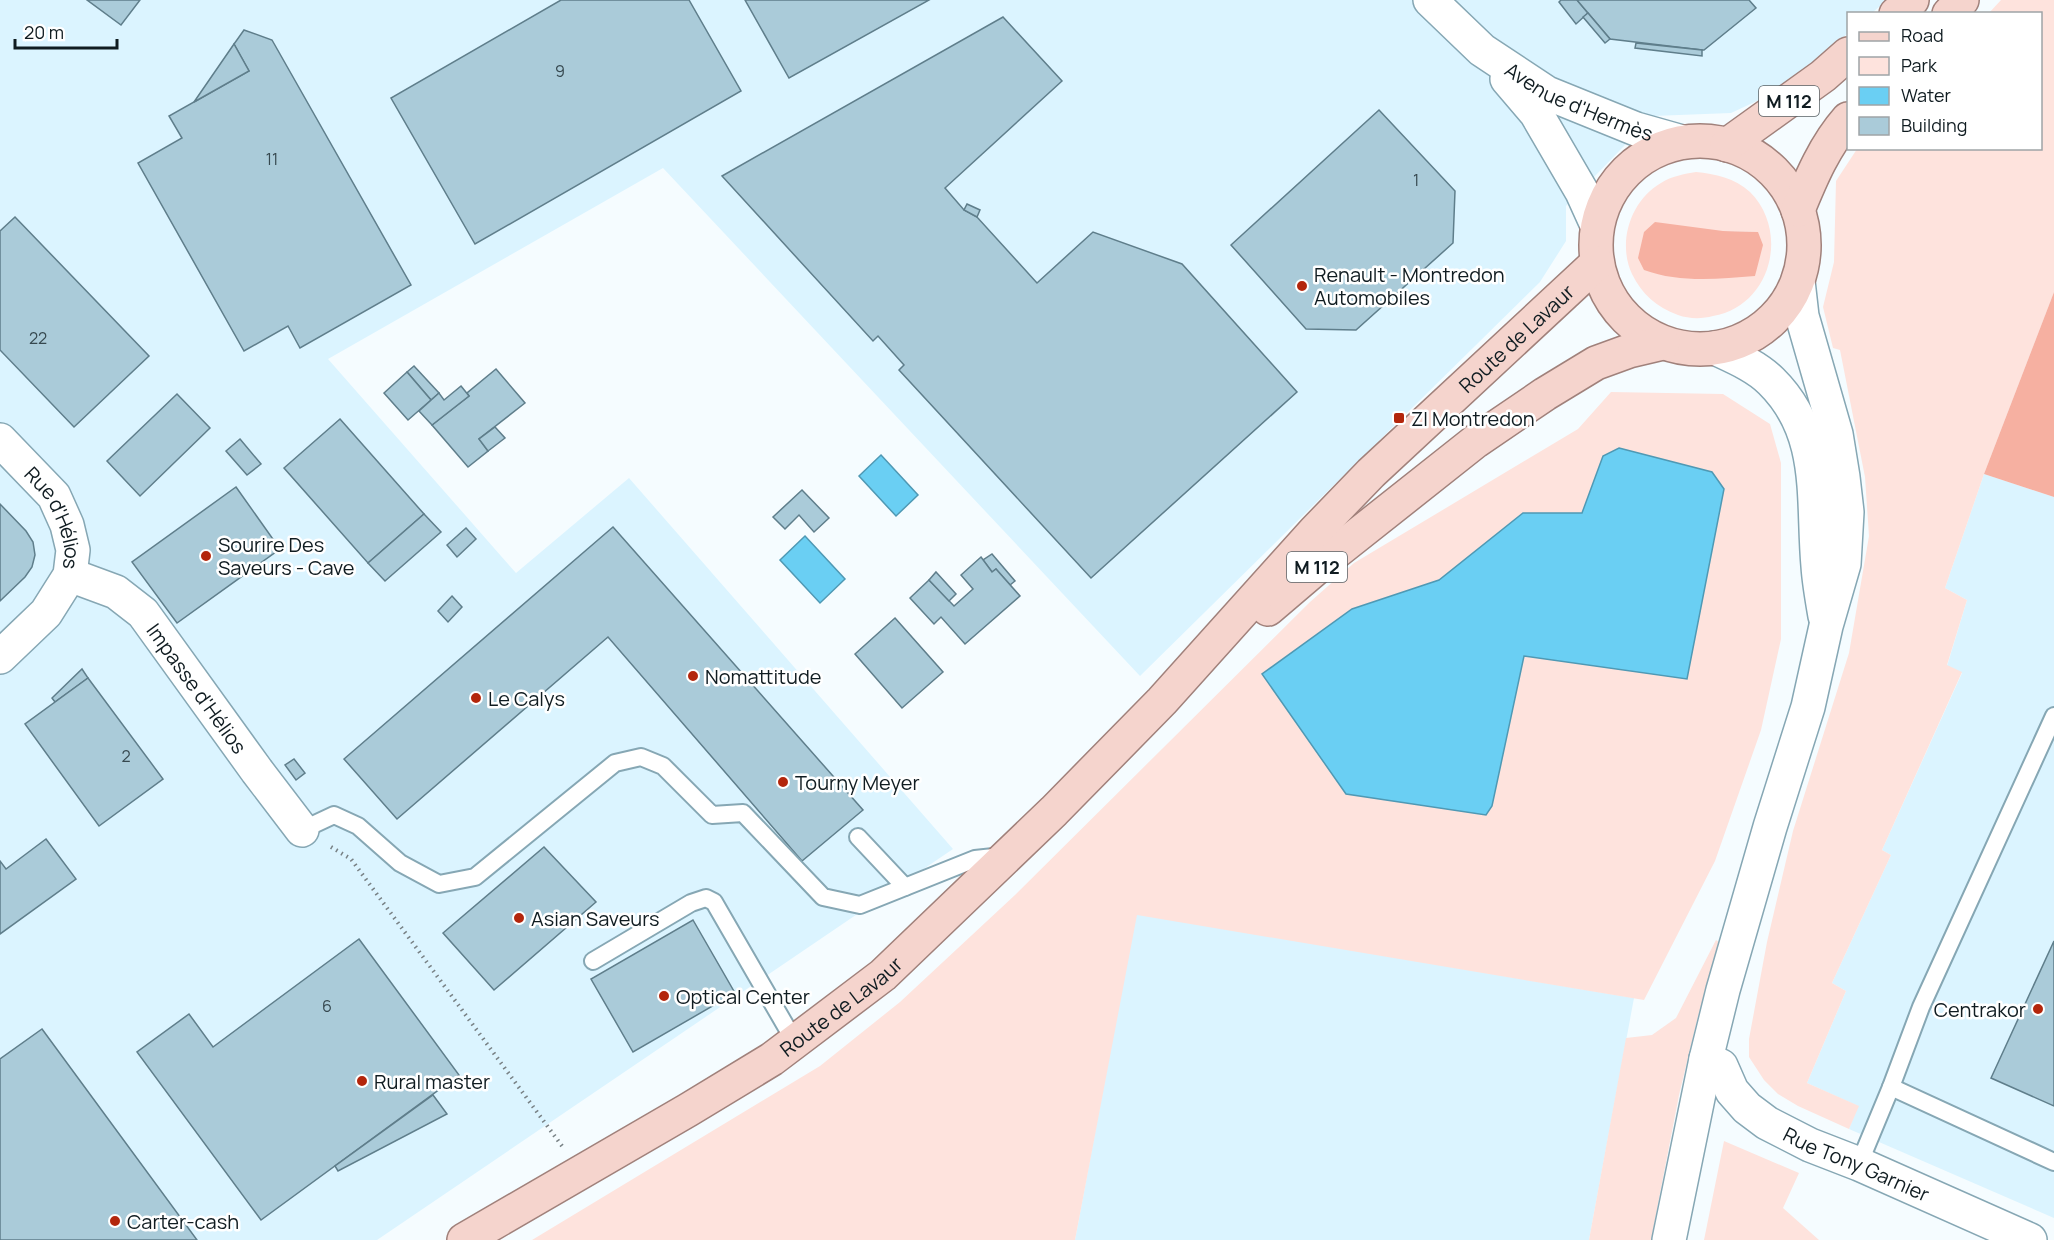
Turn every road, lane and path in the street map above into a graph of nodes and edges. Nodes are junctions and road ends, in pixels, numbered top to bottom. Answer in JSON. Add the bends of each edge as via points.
{"nodes":[{"id":1,"x":1430,"y":0,"type":"edge"},
{"id":2,"x":1912,"y":0,"type":"edge"},
{"id":3,"x":1962,"y":0,"type":"edge"},
{"id":4,"x":1898,"y":12,"type":"edge"},
{"id":5,"x":1951,"y":12,"type":"edge"},
{"id":6,"x":1482,"y":50,"type":"junction"},
{"id":7,"x":1847,"y":55,"type":"edge"},
{"id":8,"x":1847,"y":120,"type":"edge"},
{"id":9,"x":1682,"y":142,"type":"junction"},
{"id":10,"x":1726,"y":145,"type":"junction"},
{"id":11,"x":1798,"y":210,"type":"junction"},
{"id":12,"x":1597,"y":225,"type":"junction"},
{"id":13,"x":1597,"y":263,"type":"junction"},
{"id":14,"x":1798,"y":281,"type":"junction"},
{"id":15,"x":1663,"y":343,"type":"junction"},
{"id":16,"x":1715,"y":348,"type":"junction"},
{"id":17,"x":0,"y":440,"type":"edge"},
{"id":18,"x":70,"y":575,"type":"junction"},
{"id":19,"x":1826,"y":626,"type":"junction"},
{"id":20,"x":0,"y":657,"type":"edge"},
{"id":21,"x":1162,"y":701,"type":"junction"},
{"id":22,"x":2054,"y":716,"type":"edge"},
{"id":23,"x":302,"y":830,"type":"junction"},
{"id":24,"x":858,"y":837,"type":"dead end"},
{"id":25,"x":1007,"y":856,"type":"junction"},
{"id":26,"x":904,"y":887,"type":"junction"},
{"id":27,"x":594,"y":961,"type":"dead end"},
{"id":28,"x":795,"y":1042,"type":"junction"},
{"id":29,"x":1706,"y":1059,"type":"junction"},
{"id":30,"x":1891,"y":1087,"type":"junction"},
{"id":31,"x":2054,"y":1162,"type":"edge"},
{"id":32,"x":1859,"y":1164,"type":"junction"},
{"id":33,"x":585,"y":1169,"type":"junction"},
{"id":34,"x":464,"y":1240,"type":"edge"},
{"id":35,"x":1669,"y":1240,"type":"edge"},
{"id":36,"x":2030,"y":1240,"type":"edge"}],
"edges":[{"from":1,"to":6,"type":"street","name":"Avenue d'Hermès"},
{"from":2,"to":4,"type":"main road"},
{"from":3,"to":5,"type":"main road"},
{"from":6,"to":9,"type":"street","name":"Avenue d'Hermès","via":[[1547,93],[1636,129]]},
{"from":6,"to":12,"type":"street","name":"Avenue d'Hermès","via":[[1536,113]]},
{"from":7,"to":10,"type":"main road","number":"M 112"},
{"from":8,"to":11,"type":"main road","number":"M 112","via":[[1815,169]]},
{"from":9,"to":10,"type":"main road"},
{"from":9,"to":12,"type":"main road","via":[[1644,157],[1627,170],[1614,185]]},
{"from":10,"to":11,"type":"main road","via":[[1771,168]]},
{"from":11,"to":14,"type":"main road","via":[[1804,234]]},
{"from":12,"to":13,"type":"main road"},
{"from":13,"to":15,"type":"main road","via":[[1609,297],[1632,324]]},
{"from":13,"to":21,"type":"main road","name":"Route de Lavaur","number":"M 112","via":[[1371,473]]},
{"from":14,"to":16,"type":"main road","via":[[1788,301],[1757,333]]},
{"from":14,"to":19,"type":"street","via":[[1802,316],[1836,434],[1847,512],[1844,564]]},
{"from":15,"to":16,"type":"main road","via":[[1689,349]]},
{"from":15,"to":21,"type":"main road","name":"Route de Lavaur","number":"M 112","via":[[1596,363],[1476,441],[1322,563]]},
{"from":16,"to":19,"type":"street","via":[[1770,380],[1793,407],[1806,435],[1814,474],[1818,565]]},
{"from":17,"to":18,"type":"street","name":"Rue d'Hélios","via":[[54,496],[68,525],[73,550]]},
{"from":18,"to":20,"type":"street","name":"Rue d'Hélios","via":[[46,613]]},
{"from":18,"to":23,"type":"street","name":"Impasse d'Hélios","via":[[117,592],[143,613]]},
{"from":19,"to":29,"type":"street","via":[[1808,707],[1743,919]]},
{"from":21,"to":25,"type":"main road","name":"Route de Lavaur","number":"M 112"},
{"from":22,"to":30,"type":"lane","via":[[1922,1007]]},
{"from":23,"to":26,"type":"lane","via":[[333,815],[358,826],[400,863],[439,884],[475,877],[615,762],[641,758],[663,766],[712,815],[743,813],[823,897],[860,905]]},
{"from":23,"to":33,"type":"path","via":[[351,859],[557,1142]]},
{"from":24,"to":26,"type":"lane"},
{"from":25,"to":26,"type":"lane","via":[[975,859]]},
{"from":25,"to":28,"type":"main road","name":"Route de Lavaur","number":"M 112","via":[[883,975]]},
{"from":27,"to":28,"type":"lane","via":[[706,898],[714,902]]},
{"from":28,"to":33,"type":"main road","name":"Route de Lavaur","number":"M 112"},
{"from":29,"to":32,"type":"street","name":"Rue Tony Garnier","via":[[1721,1066],[1732,1091],[1767,1123]]},
{"from":29,"to":35,"type":"street"},
{"from":30,"to":31,"type":"lane"},
{"from":30,"to":32,"type":"lane"},
{"from":32,"to":36,"type":"street","name":"Rue Tony Garnier"},
{"from":33,"to":34,"type":"main road","name":"Route de Lavaur","number":"M 112"}]}
